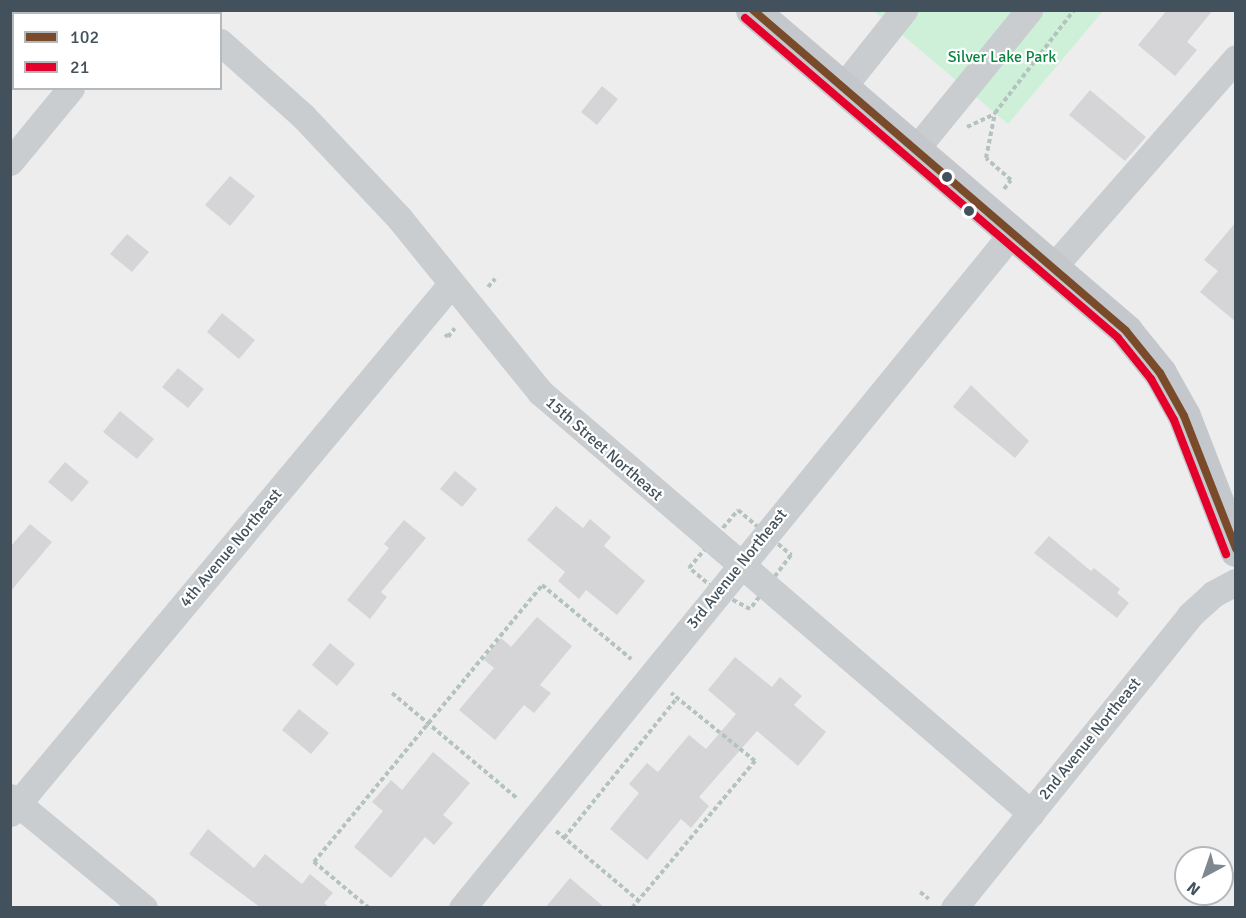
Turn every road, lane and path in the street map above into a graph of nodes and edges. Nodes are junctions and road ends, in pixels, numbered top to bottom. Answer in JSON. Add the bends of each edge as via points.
{"nodes":[{"id":1,"x":752,"y":10,"type":"edge"},
{"id":2,"x":904,"y":10,"type":"edge"},
{"id":3,"x":1029,"y":10,"type":"edge"},
{"id":4,"x":1074,"y":10,"type":"edge"},
{"id":5,"x":222,"y":44,"type":"edge"},
{"id":6,"x":1236,"y":58,"type":"edge"},
{"id":7,"x":842,"y":88,"type":"junction"},
{"id":8,"x":69,"y":90,"type":"edge"},
{"id":9,"x":915,"y":150,"type":"junction"},
{"id":10,"x":10,"y":162,"type":"edge"},
{"id":11,"x":1011,"y":180,"type":"dead end"},
{"id":12,"x":1014,"y":231,"type":"junction"},
{"id":13,"x":1054,"y":266,"type":"junction"},
{"id":14,"x":451,"y":284,"type":"junction"},
{"id":15,"x":1236,"y":550,"type":"edge"},
{"id":16,"x":740,"y":565,"type":"junction"},
{"id":17,"x":1236,"y":582,"type":"edge"},
{"id":18,"x":621,"y":652,"type":"dead end"},
{"id":19,"x":392,"y":693,"type":"dead end"},
{"id":20,"x":427,"y":724,"type":"junction"},
{"id":21,"x":508,"y":790,"type":"dead end"},
{"id":22,"x":13,"y":804,"type":"edge"},
{"id":23,"x":1031,"y":813,"type":"junction"},
{"id":24,"x":638,"y":900,"type":"junction"},
{"id":25,"x":144,"y":908,"type":"edge"},
{"id":26,"x":369,"y":908,"type":"edge"},
{"id":27,"x":462,"y":908,"type":"edge"},
{"id":28,"x":632,"y":908,"type":"edge"},
{"id":29,"x":954,"y":908,"type":"edge"}],
"edges":[{"from":1,"to":7,"type":"main road"},
{"from":2,"to":7,"type":"street"},
{"from":3,"to":9,"type":"street"},
{"from":4,"to":11,"type":"path","via":[[995,113],[986,158]]},
{"from":5,"to":14,"type":"street","name":"15th Street Northeast","via":[[266,81],[343,158]]},
{"from":6,"to":13,"type":"street"},
{"from":7,"to":9,"type":"main road"},
{"from":8,"to":10,"type":"street"},
{"from":9,"to":12,"type":"main road"},
{"from":12,"to":13,"type":"main road"},
{"from":12,"to":16,"type":"street","name":"3rd Avenue Northeast"},
{"from":13,"to":15,"type":"main road","via":[[1126,331],[1160,373],[1196,443]]},
{"from":14,"to":16,"type":"street","name":"15th Street Northeast","via":[[540,392]]},
{"from":14,"to":22,"type":"street","name":"4th Avenue Northeast"},
{"from":16,"to":23,"type":"street","name":"15th Street Northeast"},
{"from":16,"to":27,"type":"street","name":"3rd Avenue Northeast"},
{"from":17,"to":23,"type":"street","name":"2nd Avenue Northeast","via":[[1213,594],[1190,615]]},
{"from":18,"to":20,"type":"path","via":[[542,585]]},
{"from":19,"to":20,"type":"path"},
{"from":20,"to":21,"type":"path"},
{"from":20,"to":26,"type":"path","via":[[314,862]]},
{"from":22,"to":25,"type":"street"},
{"from":23,"to":29,"type":"street","name":"2nd Avenue Northeast"},
{"from":24,"to":24,"type":"path","via":[[564,838],[677,698],[755,761]]},
{"from":24,"to":28,"type":"path"}]}
